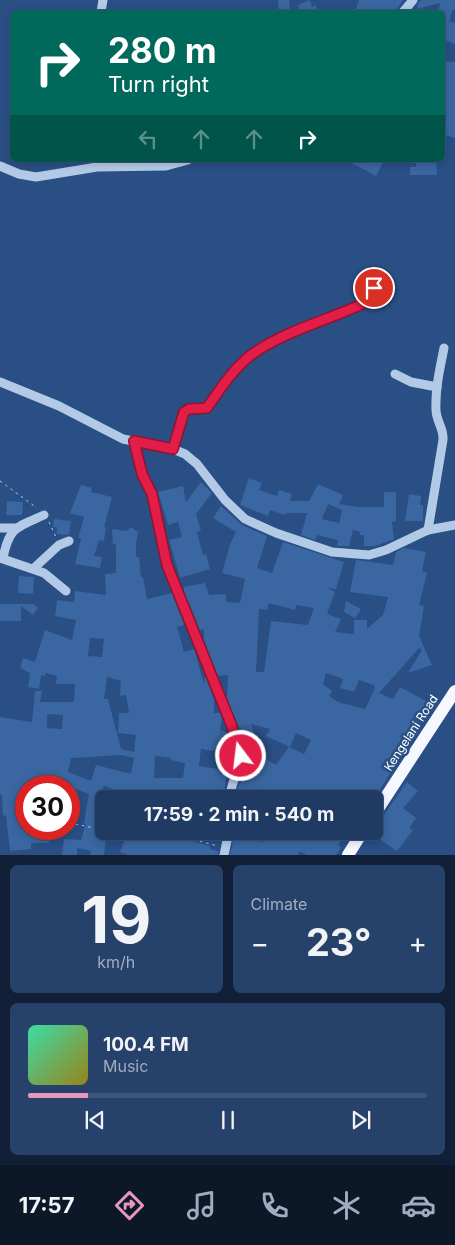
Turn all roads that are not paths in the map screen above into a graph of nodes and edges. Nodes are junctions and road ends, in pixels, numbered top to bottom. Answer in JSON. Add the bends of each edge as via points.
{"nodes":[{"id":1,"x":413,"y":0,"type":"edge"},
{"id":2,"x":405,"y":10,"type":"edge"},
{"id":3,"x":181,"y":162,"type":"edge"},
{"id":4,"x":0,"y":166,"type":"edge"},
{"id":5,"x":374,"y":285,"type":"dead end"},
{"id":6,"x":444,"y":348,"type":"dead end"},
{"id":7,"x":395,"y":374,"type":"dead end"},
{"id":8,"x":0,"y":382,"type":"edge"},
{"id":9,"x":437,"y":386,"type":"junction"},
{"id":10,"x":134,"y":441,"type":"junction"},
{"id":11,"x":173,"y":449,"type":"junction"},
{"id":12,"x":44,"y":515,"type":"road end"},
{"id":13,"x":455,"y":525,"type":"edge"},
{"id":14,"x":0,"y":528,"type":"edge"},
{"id":15,"x":15,"y":528,"type":"junction"},
{"id":16,"x":428,"y":530,"type":"junction"},
{"id":17,"x":0,"y":534,"type":"edge"},
{"id":18,"x":69,"y":541,"type":"dead end"},
{"id":19,"x":5,"y":544,"type":"junction"},
{"id":20,"x":1,"y":558,"type":"edge"},
{"id":21,"x":34,"y":568,"type":"junction"},
{"id":22,"x":66,"y":591,"type":"dead end"},
{"id":23,"x":455,"y":691,"type":"edge"},
{"id":24,"x":231,"y":790,"type":"edge"},
{"id":25,"x":383,"y":801,"type":"edge"},
{"id":26,"x":357,"y":840,"type":"edge"},
{"id":27,"x":348,"y":855,"type":"edge"}],
"edges":[{"from":1,"to":2,"type":"street"},
{"from":3,"to":4,"type":"street","via":[[166,166],[97,167],[36,176],[19,174]]},
{"from":5,"to":11,"type":"street","via":[[370,297],[362,304],[252,355],[234,371],[207,408],[184,412]]},
{"from":6,"to":9,"type":"street"},
{"from":7,"to":9,"type":"street","via":[[411,382]]},
{"from":8,"to":10,"type":"street","via":[[59,406],[107,432]]},
{"from":9,"to":16,"type":"street","via":[[436,412],[444,434]]},
{"from":10,"to":11,"type":"street"},
{"from":10,"to":24,"type":"street","via":[[142,474],[152,494],[167,565],[238,742],[240,762]]},
{"from":11,"to":16,"type":"street","via":[[198,464],[225,500],[245,519],[332,552],[375,554]]},
{"from":12,"to":15,"type":"street"},
{"from":13,"to":16,"type":"street"},
{"from":14,"to":15,"type":"street"},
{"from":15,"to":19,"type":"street"},
{"from":17,"to":19,"type":"street"},
{"from":18,"to":21,"type":"street","via":[[59,544]]},
{"from":19,"to":20,"type":"street"},
{"from":20,"to":21,"type":"street"},
{"from":21,"to":22,"type":"street","via":[[44,572]]},
{"from":23,"to":25,"type":"main road","name":"Kengelani Road"},
{"from":26,"to":27,"type":"main road"}]}
